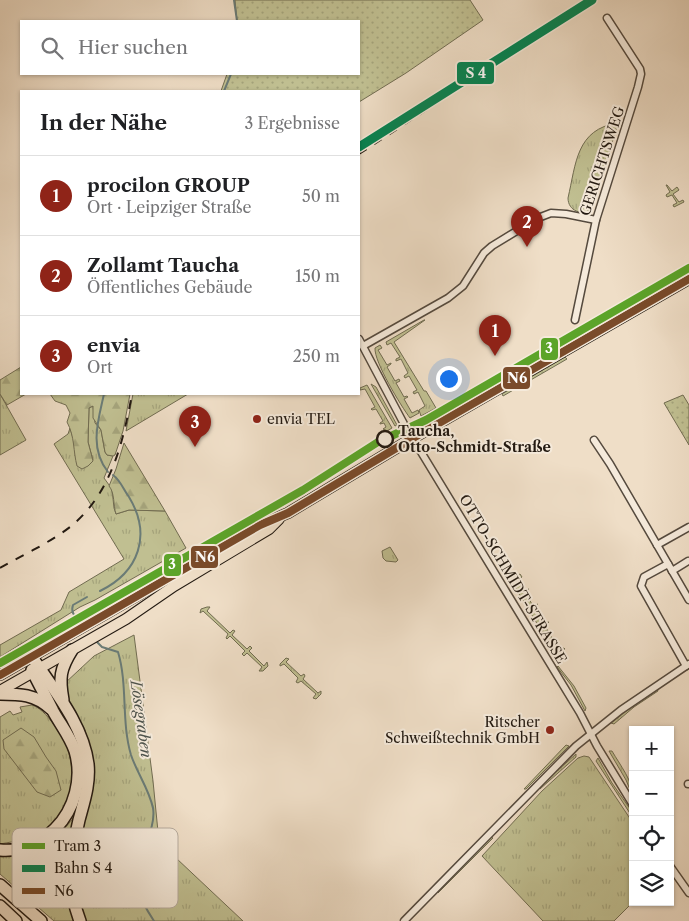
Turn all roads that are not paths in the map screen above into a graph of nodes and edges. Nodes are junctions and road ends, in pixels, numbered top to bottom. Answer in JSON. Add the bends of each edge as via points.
{"nodes":[{"id":1,"x":607,"y":18,"type":"dead end"},
{"id":2,"x":596,"y":220,"type":"junction"},
{"id":3,"x":688,"y":283,"type":"edge"},
{"id":4,"x":575,"y":320,"type":"dead end"},
{"id":5,"x":360,"y":341,"type":"edge"},
{"id":6,"x":363,"y":346,"type":"junction"},
{"id":7,"x":413,"y":438,"type":"junction"},
{"id":8,"x":594,"y":440,"type":"dead end"},
{"id":9,"x":282,"y":516,"type":"junction"},
{"id":10,"x":689,"y":527,"type":"edge"},
{"id":11,"x":657,"y":545,"type":"junction"},
{"id":12,"x":688,"y":561,"type":"edge"},
{"id":13,"x":668,"y":564,"type":"junction"},
{"id":14,"x":672,"y":570,"type":"junction"},
{"id":15,"x":689,"y":600,"type":"edge"},
{"id":16,"x":72,"y":650,"type":"junction"},
{"id":17,"x":30,"y":658,"type":"junction"},
{"id":18,"x":688,"y":665,"type":"edge"},
{"id":19,"x":37,"y":671,"type":"junction"},
{"id":20,"x":0,"y":675,"type":"edge"},
{"id":21,"x":0,"y":693,"type":"edge"},
{"id":22,"x":63,"y":704,"type":"junction"},
{"id":23,"x":54,"y":712,"type":"junction"},
{"id":24,"x":591,"y":733,"type":"junction"},
{"id":25,"x":629,"y":798,"type":"edge"},
{"id":26,"x":55,"y":828,"type":"edge"},
{"id":27,"x":78,"y":828,"type":"edge"},
{"id":28,"x":674,"y":872,"type":"edge"},
{"id":29,"x":0,"y":885,"type":"edge"},
{"id":30,"x":689,"y":894,"type":"edge"},
{"id":31,"x":12,"y":896,"type":"edge"},
{"id":32,"x":0,"y":906,"type":"edge"},
{"id":33,"x":26,"y":908,"type":"edge"},
{"id":34,"x":76,"y":908,"type":"edge"},
{"id":35,"x":16,"y":921,"type":"edge"},
{"id":36,"x":41,"y":921,"type":"edge"},
{"id":37,"x":80,"y":921,"type":"edge"},
{"id":38,"x":404,"y":921,"type":"edge"}],
"edges":[{"from":1,"to":2,"type":"street","name":"GERICHTSWEG","via":[[641,74]]},
{"from":2,"to":4,"type":"street","name":"GERICHTSWEG"},
{"from":2,"to":6,"type":"street","via":[[551,213],[538,218],[485,252],[463,286],[448,298]]},
{"from":3,"to":7,"type":"main road"},
{"from":5,"to":6,"type":"street","name":"OTTO-SCHMIDT-STRASSE"},
{"from":6,"to":7,"type":"street","name":"OTTO-SCHMIDT-STRASSE"},
{"from":7,"to":9,"type":"main road"},
{"from":7,"to":24,"type":"street","name":"OTTO-SCHMIDT-STRASSE"},
{"from":8,"to":11,"type":"street"},
{"from":9,"to":16,"type":"main road","via":[[270,528]]},
{"from":9,"to":17,"type":"main road","via":[[260,525]]},
{"from":10,"to":11,"type":"street"},
{"from":11,"to":13,"type":"street"},
{"from":12,"to":14,"type":"street"},
{"from":13,"to":14,"type":"street"},
{"from":13,"to":18,"type":"street","via":[[644,578],[641,586]]},
{"from":14,"to":15,"type":"street"},
{"from":16,"to":19,"type":"main road"},
{"from":16,"to":22,"type":"highway","via":[[60,675]]},
{"from":17,"to":19,"type":"highway"},
{"from":17,"to":20,"type":"main road"},
{"from":18,"to":24,"type":"street"},
{"from":19,"to":21,"type":"main road"},
{"from":19,"to":22,"type":"highway"},
{"from":19,"to":23,"type":"highway"},
{"from":21,"to":23,"type":"highway","via":[[31,695]]},
{"from":22,"to":27,"type":"highway","via":[[81,739],[88,764],[86,800]]},
{"from":23,"to":26,"type":"highway","via":[[75,752],[78,781],[72,803]]},
{"from":24,"to":25,"type":"street","name":"OTTO-SCHMIDT-STRASSE"},
{"from":24,"to":38,"type":"street"},
{"from":28,"to":30,"type":"street"},
{"from":29,"to":31,"type":"highway"},
{"from":32,"to":35,"type":"highway"},
{"from":33,"to":36,"type":"highway"},
{"from":34,"to":37,"type":"highway"}]}
